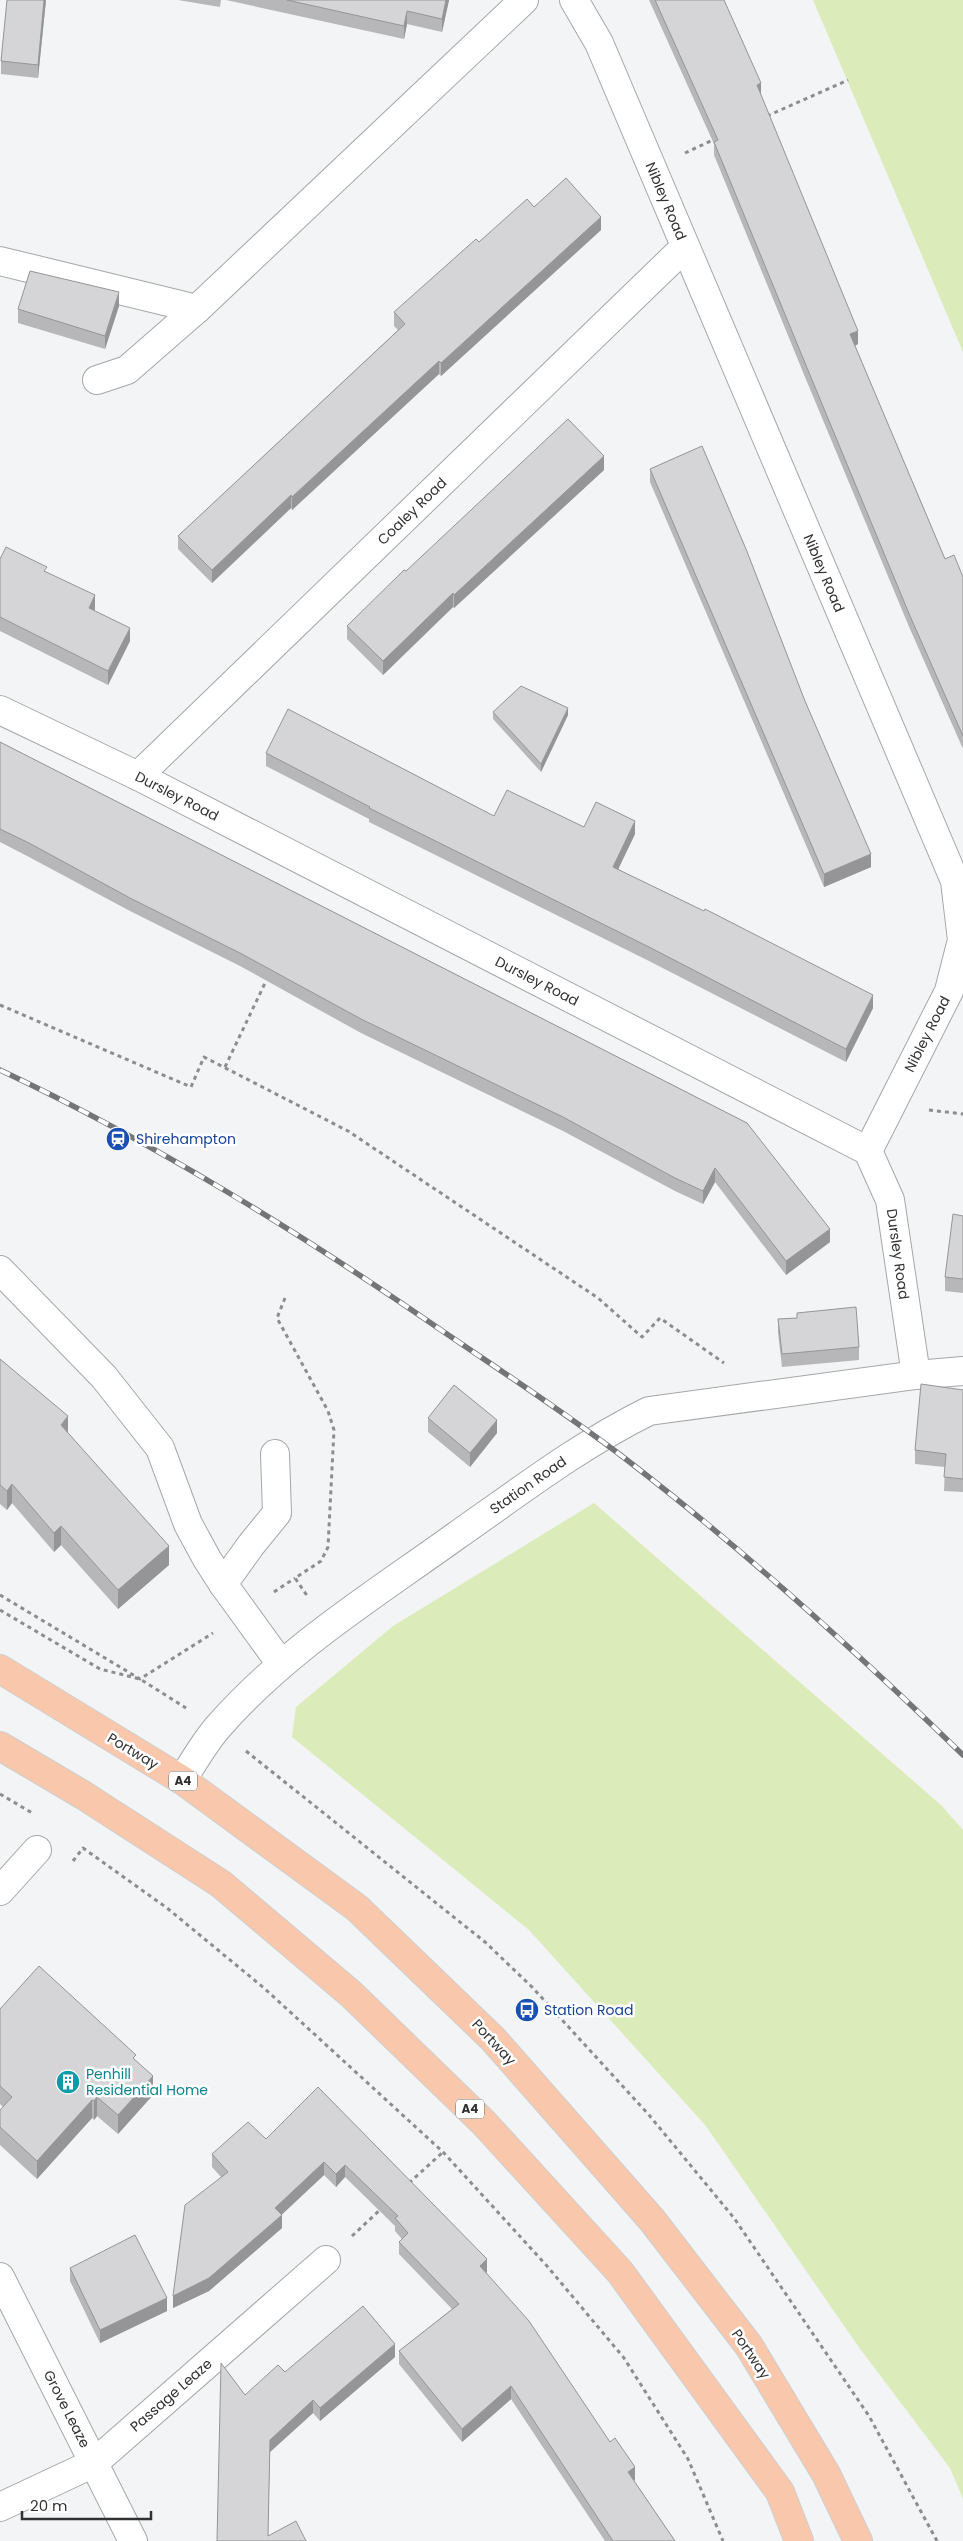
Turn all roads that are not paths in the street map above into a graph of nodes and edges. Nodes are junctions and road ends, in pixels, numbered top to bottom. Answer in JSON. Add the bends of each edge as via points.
{"nodes":[{"id":1,"x":524,"y":0,"type":"edge"},
{"id":2,"x":574,"y":0,"type":"edge"},
{"id":3,"x":685,"y":246,"type":"junction"},
{"id":4,"x":0,"y":261,"type":"edge"},
{"id":5,"x":196,"y":309,"type":"junction"},
{"id":6,"x":97,"y":380,"type":"dead end"},
{"id":7,"x":0,"y":710,"type":"edge"},
{"id":8,"x":138,"y":776,"type":"junction"},
{"id":9,"x":868,"y":1151,"type":"junction"},
{"id":10,"x":0,"y":1270,"type":"edge"},
{"id":11,"x":963,"y":1371,"type":"edge"},
{"id":12,"x":916,"y":1375,"type":"junction"},
{"id":13,"x":275,"y":1454,"type":"dead end"},
{"id":14,"x":223,"y":1584,"type":"junction"},
{"id":15,"x":282,"y":1664,"type":"junction"},
{"id":16,"x":0,"y":1669,"type":"edge"},
{"id":17,"x":0,"y":1746,"type":"edge"},
{"id":18,"x":182,"y":1780,"type":"junction"},
{"id":19,"x":37,"y":1850,"type":"road end"},
{"id":20,"x":0,"y":1891,"type":"edge"},
{"id":21,"x":326,"y":2260,"type":"road end"},
{"id":22,"x":0,"y":2277,"type":"edge"},
{"id":23,"x":94,"y":2463,"type":"junction"},
{"id":24,"x":0,"y":2507,"type":"edge"},
{"id":25,"x":133,"y":2541,"type":"edge"},
{"id":26,"x":800,"y":2541,"type":"edge"},
{"id":27,"x":858,"y":2541,"type":"edge"}],
"edges":[{"from":1,"to":5,"type":"street"},
{"from":2,"to":3,"type":"street","name":"Nibley Road","via":[[599,43]]},
{"from":3,"to":8,"type":"street","name":"Coaley Road"},
{"from":3,"to":9,"type":"street","name":"Nibley Road","via":[[955,881],[962,940],[949,991]]},
{"from":4,"to":5,"type":"street"},
{"from":5,"to":6,"type":"street","via":[[127,370]]},
{"from":7,"to":8,"type":"street","name":"Dursley Road"},
{"from":8,"to":9,"type":"street","name":"Dursley Road"},
{"from":9,"to":12,"type":"street","name":"Dursley Road","via":[[890,1200]]},
{"from":10,"to":14,"type":"street","via":[[104,1376],[160,1448],[188,1524]]},
{"from":11,"to":12,"type":"street","name":"Station Road"},
{"from":12,"to":15,"type":"street","name":"Station Road","via":[[649,1410],[611,1429],[566,1458]]},
{"from":13,"to":14,"type":"street","via":[[277,1513]]},
{"from":14,"to":15,"type":"street"},
{"from":15,"to":18,"type":"street","name":"Station Road","via":[[216,1728]]},
{"from":16,"to":18,"type":"highway","name":"Portway","number":"A4"},
{"from":17,"to":26,"type":"highway","number":"A4","via":[[221,1884],[351,1994],[484,2123],[620,2272],[780,2492]]},
{"from":18,"to":27,"type":"highway","name":"Portway","number":"A4","via":[[357,1908],[493,2039],[652,2220],[749,2346],[826,2474]]},
{"from":19,"to":20,"type":"street"},
{"from":21,"to":23,"type":"street","name":"Passage Leaze"},
{"from":22,"to":23,"type":"street","name":"Grove Leaze"},
{"from":23,"to":24,"type":"street","name":"Passage Leaze"},
{"from":23,"to":25,"type":"street","name":"Grove Leaze"}]}
